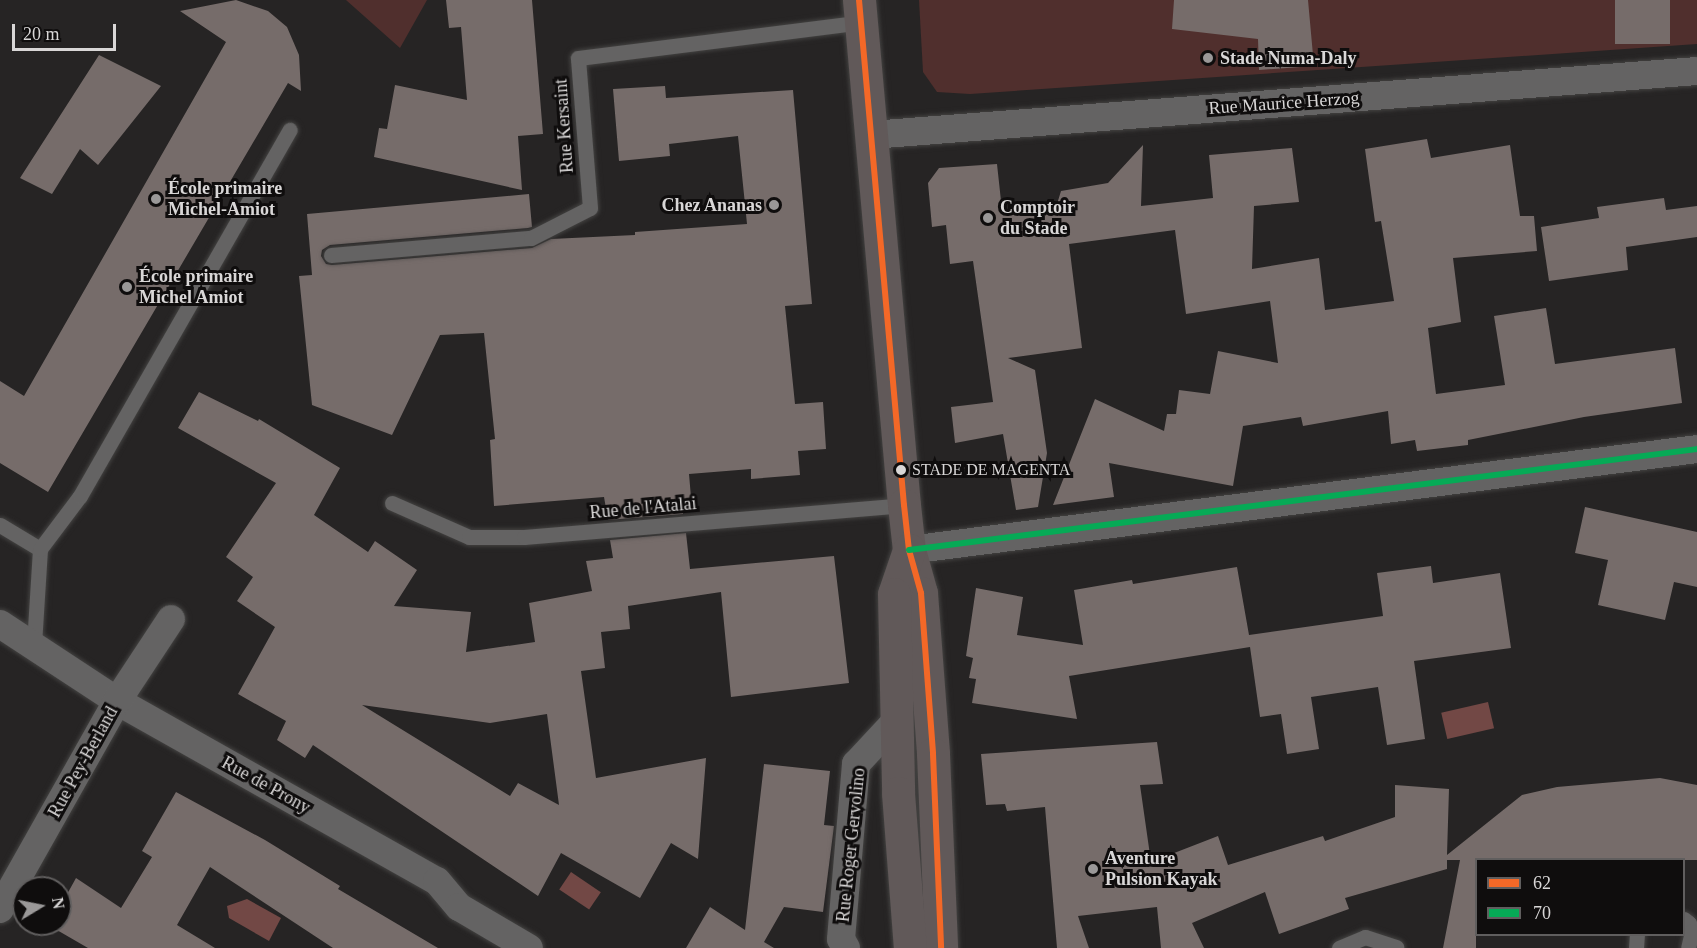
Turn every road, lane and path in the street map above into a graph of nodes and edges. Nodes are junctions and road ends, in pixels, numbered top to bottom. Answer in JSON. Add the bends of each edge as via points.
{"nodes":[{"id":1,"x":860,"y":11,"type":"edge"},
{"id":2,"x":1697,"y":71,"type":"edge"},
{"id":3,"x":290,"y":130,"type":"dead end"},
{"id":4,"x":871,"y":135,"type":"junction"},
{"id":5,"x":331,"y":255,"type":"dead end"},
{"id":6,"x":1697,"y":449,"type":"edge"},
{"id":7,"x":392,"y":503,"type":"dead end"},
{"id":8,"x":903,"y":505,"type":"junction"},
{"id":9,"x":0,"y":525,"type":"edge"},
{"id":10,"x":40,"y":549,"type":"junction"},
{"id":11,"x":909,"y":550,"type":"junction"},
{"id":12,"x":171,"y":619,"type":"dead end"},
{"id":13,"x":0,"y":624,"type":"edge"},
{"id":14,"x":34,"y":645,"type":"junction"},
{"id":15,"x":117,"y":701,"type":"junction"},
{"id":16,"x":897,"y":720,"type":"junction"},
{"id":17,"x":0,"y":909,"type":"edge"},
{"id":18,"x":1685,"y":920,"type":"edge"},
{"id":19,"x":1396,"y":947,"type":"edge"},
{"id":20,"x":529,"y":948,"type":"edge"},
{"id":21,"x":846,"y":948,"type":"edge"},
{"id":22,"x":910,"y":948,"type":"edge"},
{"id":23,"x":941,"y":948,"type":"edge"},
{"id":24,"x":1339,"y":948,"type":"edge"},
{"id":25,"x":1688,"y":948,"type":"edge"}],
"edges":[{"from":1,"to":4,"type":"main road"},
{"from":1,"to":5,"type":"lane","name":"Rue Kersaint","via":[[578,58],[590,208],[531,238]]},
{"from":2,"to":4,"type":"street","name":"Rue Maurice Herzog"},
{"from":3,"to":10,"type":"lane","via":[[80,496]]},
{"from":4,"to":8,"type":"main road"},
{"from":6,"to":11,"type":"street"},
{"from":7,"to":8,"type":"lane","name":"Rue de l'Atalai","via":[[469,537],[535,536]]},
{"from":8,"to":11,"type":"main road"},
{"from":9,"to":10,"type":"lane"},
{"from":10,"to":14,"type":"lane"},
{"from":11,"to":16,"type":"main road","via":[[894,594]]},
{"from":11,"to":23,"type":"main road","via":[[921,593]]},
{"from":12,"to":15,"type":"street","name":"Rue Pey-Berland"},
{"from":13,"to":14,"type":"street","name":"Rue de Prony"},
{"from":14,"to":15,"type":"street","name":"Rue de Prony"},
{"from":15,"to":17,"type":"street","name":"Rue Pey-Berland"},
{"from":15,"to":20,"type":"street","name":"Rue de Prony","via":[[437,881],[459,907]]},
{"from":16,"to":21,"type":"street","name":"Rue Roger Gervolino","via":[[856,764],[842,939]]},
{"from":16,"to":22,"type":"main road","via":[[898,793]]},
{"from":18,"to":25,"type":"lane","via":[[1692,931]]},
{"from":19,"to":24,"type":"lane","via":[[1365,937]]}]}
